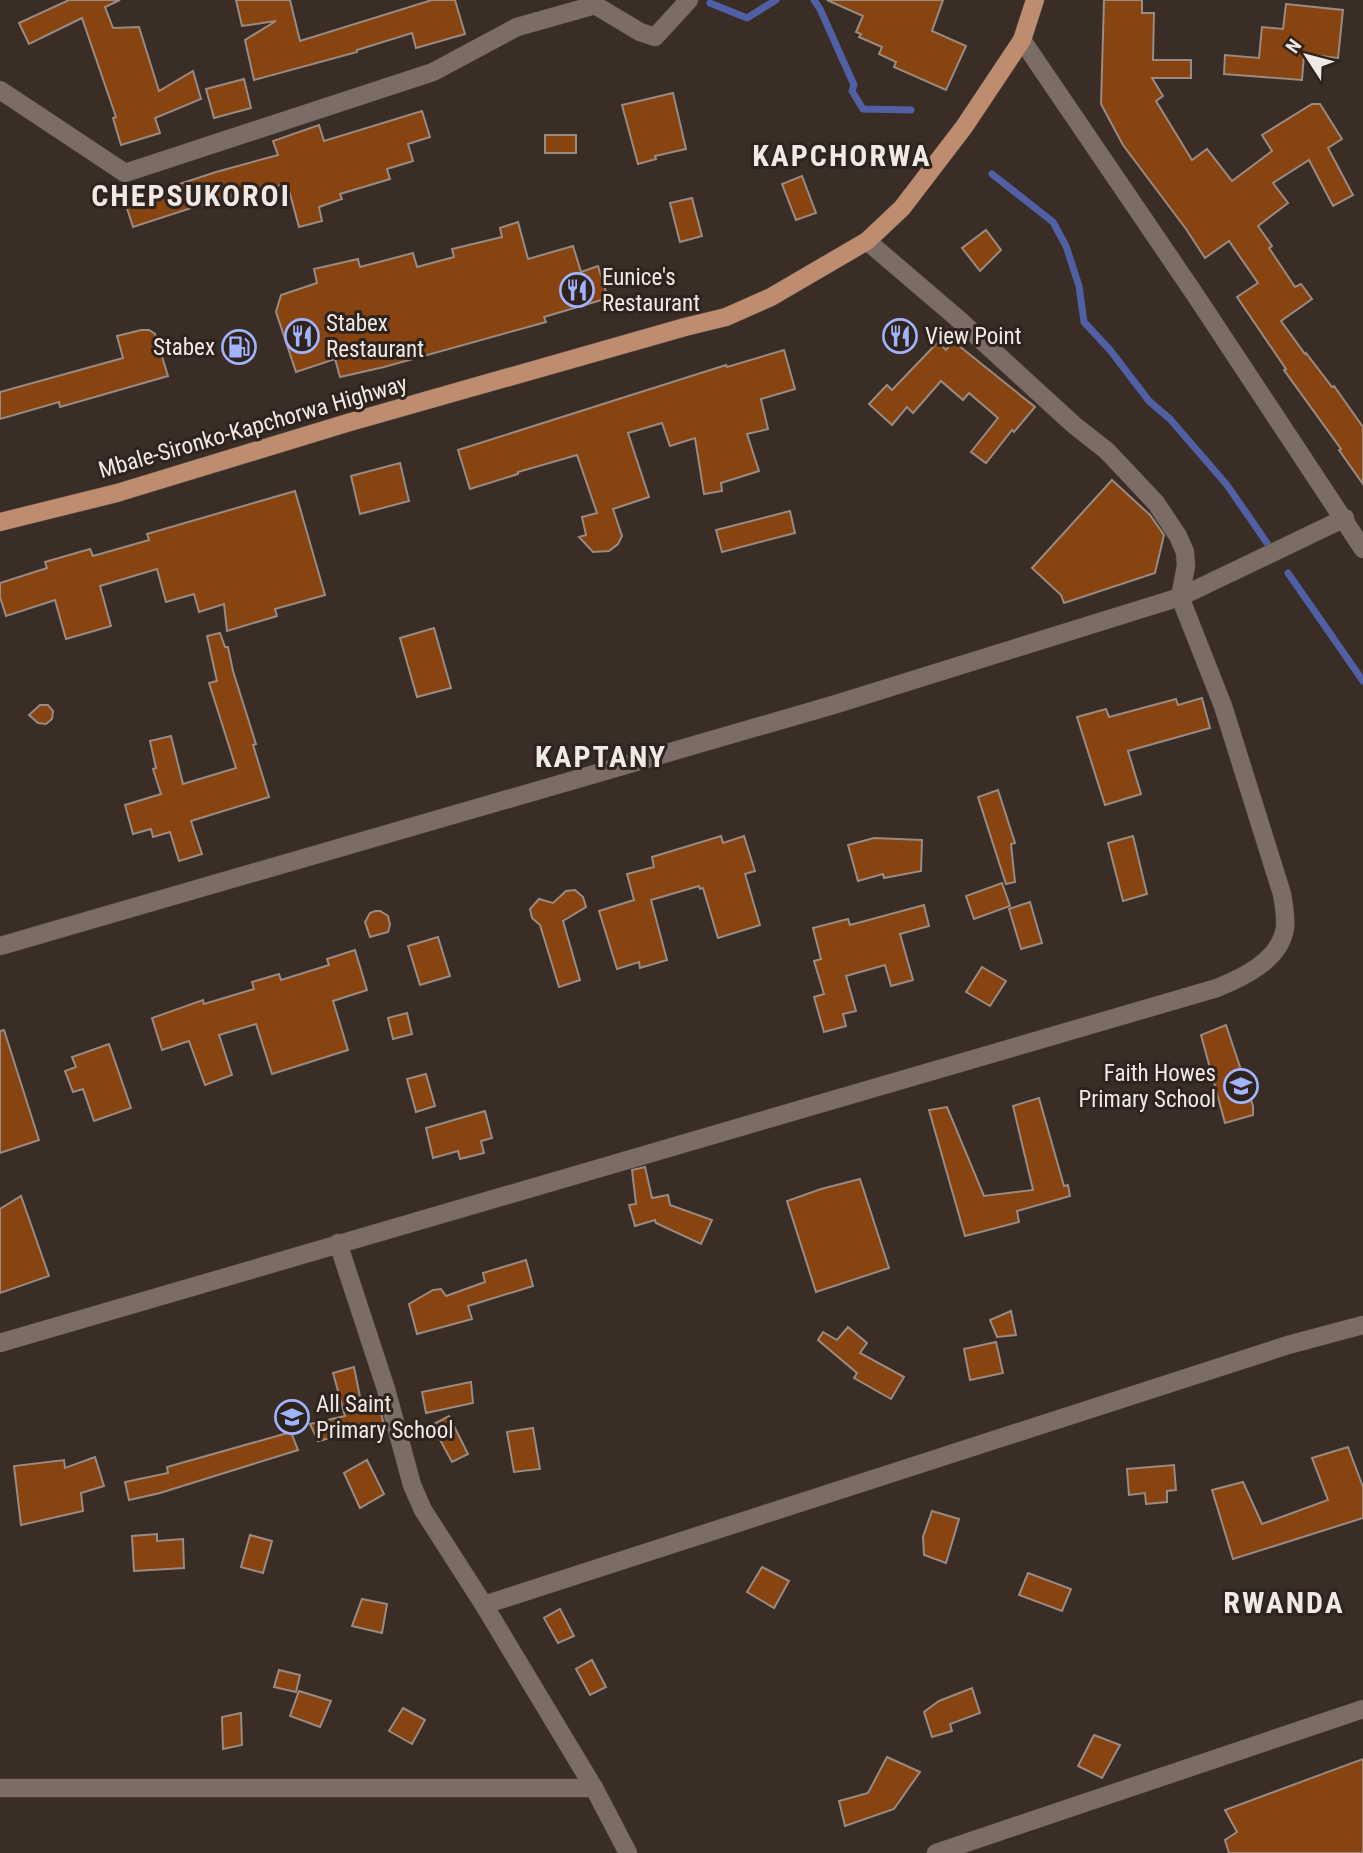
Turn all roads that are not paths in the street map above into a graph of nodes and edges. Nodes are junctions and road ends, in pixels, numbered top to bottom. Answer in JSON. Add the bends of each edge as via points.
{"nodes":[{"id":1,"x":689,"y":0,"type":"edge"},
{"id":2,"x":1035,"y":0,"type":"edge"},
{"id":3,"x":1022,"y":40,"type":"junction"},
{"id":4,"x":0,"y":90,"type":"edge"},
{"id":5,"x":867,"y":241,"type":"junction"},
{"id":6,"x":1345,"y":518,"type":"junction"},
{"id":7,"x":0,"y":522,"type":"edge"},
{"id":8,"x":1363,"y":548,"type":"edge"},
{"id":9,"x":1180,"y":597,"type":"junction"},
{"id":10,"x":0,"y":946,"type":"edge"},
{"id":11,"x":338,"y":1243,"type":"junction"},
{"id":12,"x":1363,"y":1325,"type":"edge"},
{"id":13,"x":0,"y":1343,"type":"edge"},
{"id":14,"x":484,"y":1605,"type":"junction"},
{"id":15,"x":1363,"y":1709,"type":"edge"},
{"id":16,"x":0,"y":1788,"type":"edge"},
{"id":17,"x":594,"y":1788,"type":"junction"},
{"id":18,"x":628,"y":1853,"type":"edge"},
{"id":19,"x":936,"y":1853,"type":"edge"}],
"edges":[{"from":1,"to":4,"type":"street","via":[[654,37],[595,5],[517,27],[433,72],[125,173]]},
{"from":2,"to":3,"type":"main road","name":"Mbale-Sironko-Kapchorwa Highway"},
{"from":3,"to":5,"type":"main road","name":"Mbale-Sironko-Kapchorwa Highway","via":[[902,208]]},
{"from":3,"to":6,"type":"street"},
{"from":5,"to":7,"type":"main road","name":"Mbale-Sironko-Kapchorwa Highway","via":[[771,297],[726,317],[539,367],[117,493]]},
{"from":5,"to":9,"type":"street","via":[[1107,452],[1156,503],[1185,552]]},
{"from":6,"to":8,"type":"street"},
{"from":6,"to":9,"type":"street"},
{"from":9,"to":10,"type":"street","via":[[833,705]]},
{"from":9,"to":11,"type":"street","via":[[1223,706],[1282,894],[1283,936],[1255,968],[1217,988]]},
{"from":11,"to":13,"type":"street"},
{"from":11,"to":14,"type":"street","via":[[412,1485]]},
{"from":12,"to":14,"type":"street","via":[[1288,1345]]},
{"from":14,"to":17,"type":"street"},
{"from":15,"to":19,"type":"street"},
{"from":16,"to":17,"type":"street"},
{"from":17,"to":18,"type":"street"}]}
